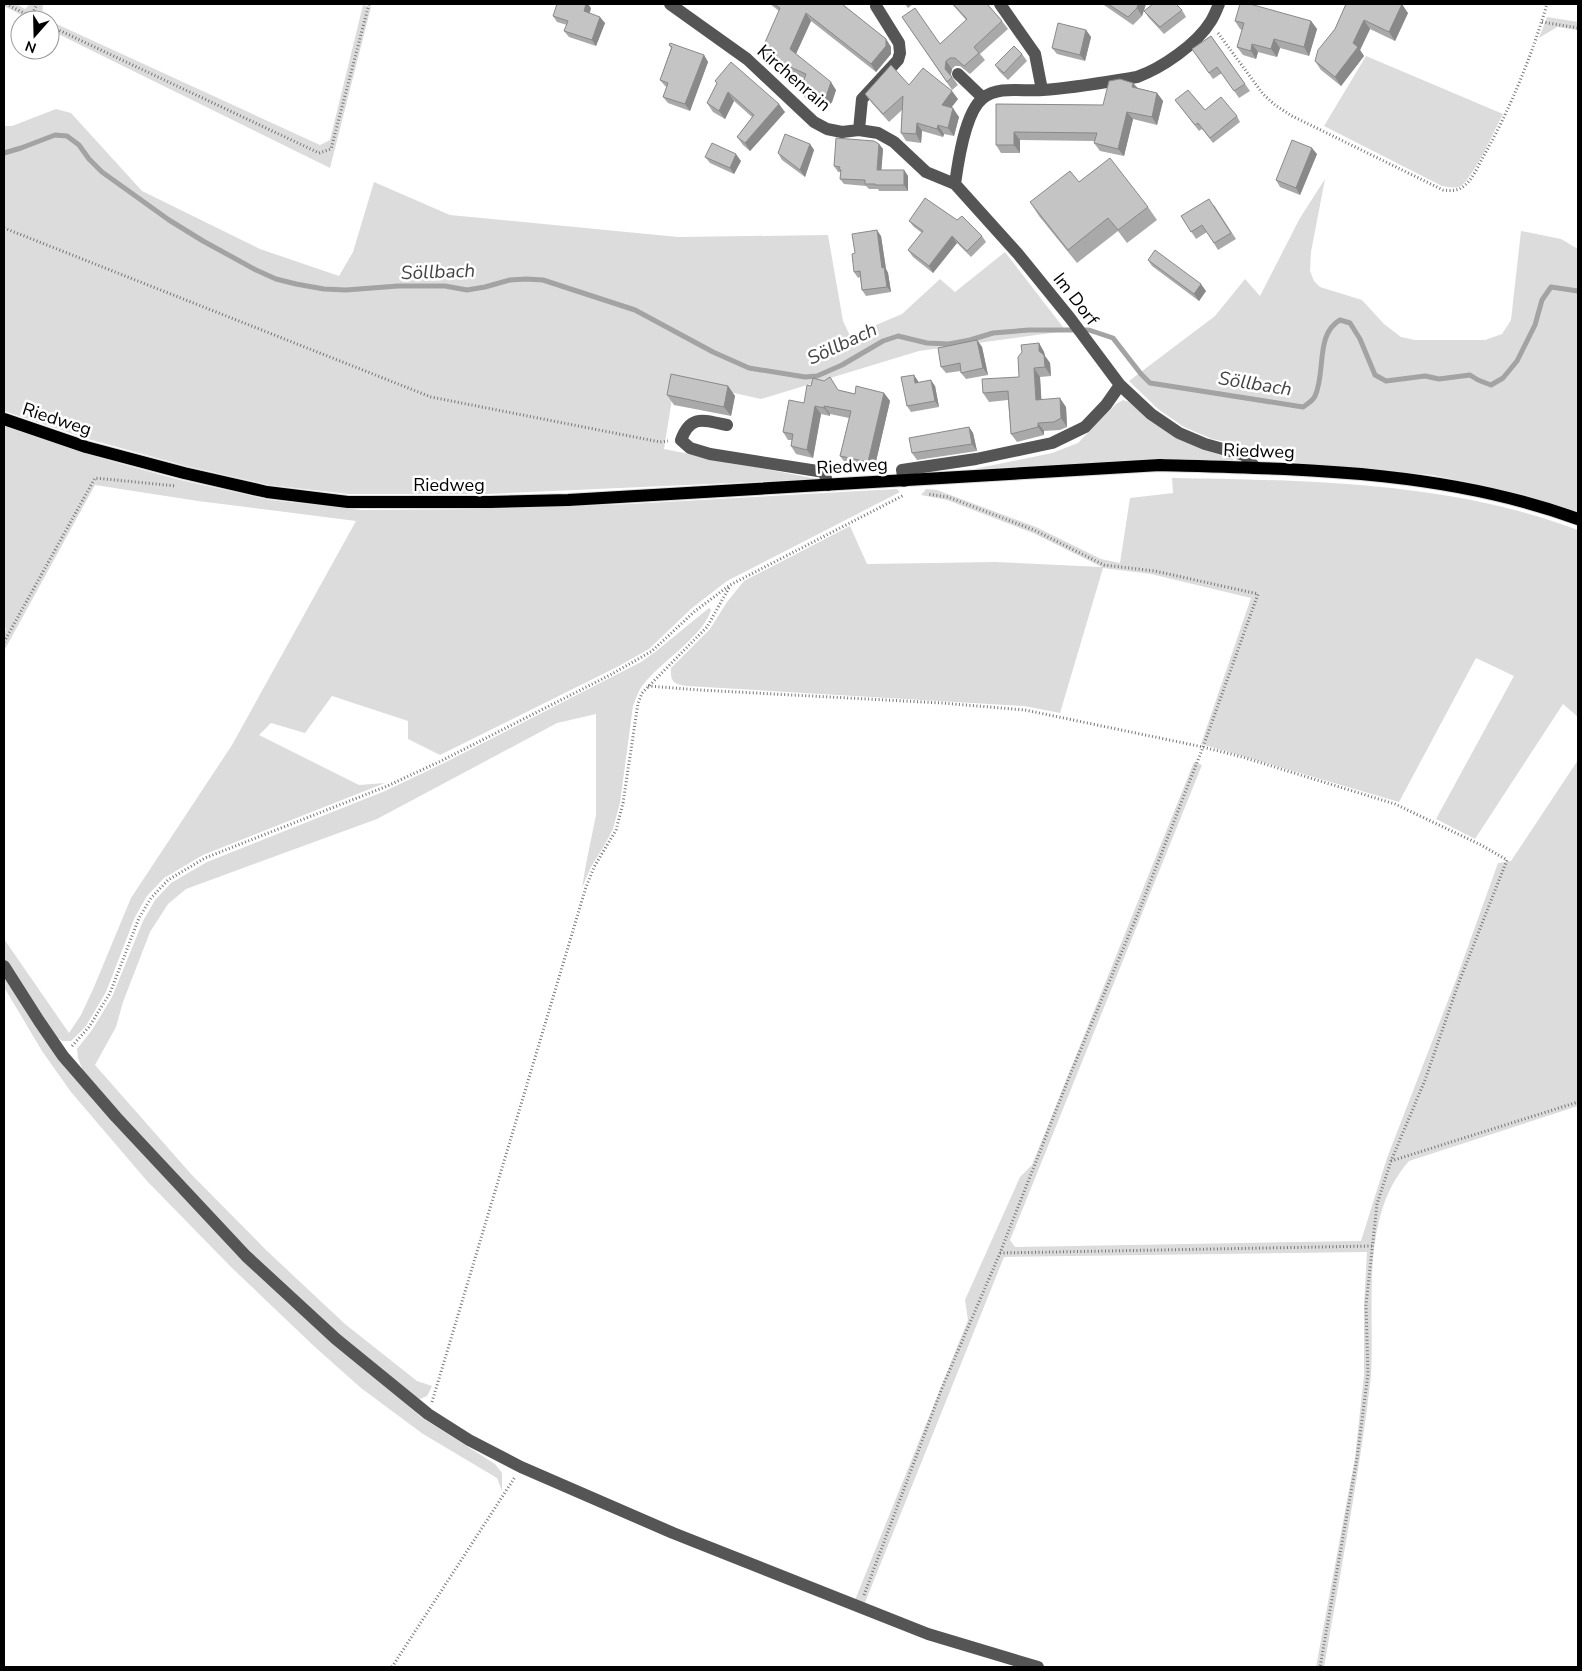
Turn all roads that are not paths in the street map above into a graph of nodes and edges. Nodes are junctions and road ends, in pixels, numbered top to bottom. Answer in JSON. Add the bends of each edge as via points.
{"nodes":[{"id":1,"x":670,"y":4,"type":"edge"},
{"id":2,"x":876,"y":4,"type":"edge"},
{"id":3,"x":1000,"y":4,"type":"edge"},
{"id":4,"x":1220,"y":4,"type":"edge"},
{"id":5,"x":958,"y":74,"type":"dead end"},
{"id":6,"x":1042,"y":90,"type":"junction"},
{"id":7,"x":983,"y":98,"type":"junction"},
{"id":8,"x":859,"y":130,"type":"junction"},
{"id":9,"x":955,"y":184,"type":"junction"},
{"id":10,"x":1120,"y":385,"type":"junction"},
{"id":11,"x":4,"y":419,"type":"edge"},
{"id":12,"x":727,"y":425,"type":"dead end"},
{"id":13,"x":1256,"y":468,"type":"junction"},
{"id":14,"x":828,"y":485,"type":"junction"},
{"id":15,"x":907,"y":486,"type":"junction"},
{"id":16,"x":1578,"y":519,"type":"edge"},
{"id":17,"x":4,"y":966,"type":"edge"},
{"id":18,"x":1038,"y":1667,"type":"edge"}],
"edges":[{"from":1,"to":8,"type":"street","name":"Kirchenrain","via":[[747,60],[814,122],[842,132]]},
{"from":2,"to":8,"type":"street","via":[[899,43],[900,53],[898,60],[862,99]]},
{"from":3,"to":6,"type":"street","via":[[1035,54]]},
{"from":4,"to":6,"type":"street","via":[[1210,23],[1190,44],[1152,72],[1138,78]]},
{"from":5,"to":7,"type":"street"},
{"from":6,"to":7,"type":"street","via":[[996,92]]},
{"from":7,"to":9,"type":"street","via":[[970,118]]},
{"from":8,"to":9,"type":"street","name":"Kirchenrain","via":[[878,133],[894,142],[926,172]]},
{"from":9,"to":10,"type":"street","name":"Im Dorf","via":[[1018,254]]},
{"from":10,"to":13,"type":"street","name":"Im Dorf","via":[[1151,414],[1179,433],[1244,455]]},
{"from":10,"to":15,"type":"street","name":"Riedweg","via":[[1085,427],[1052,443],[902,470]]},
{"from":11,"to":14,"type":"main road","name":"Riedweg","via":[[86,447],[184,473],[268,492],[348,502],[558,500]]},
{"from":12,"to":14,"type":"street","via":[[700,420],[684,431],[681,440],[690,448],[710,454],[824,472]]},
{"from":13,"to":15,"type":"main road","name":"Riedweg","via":[[1160,465]]},
{"from":13,"to":16,"type":"main road","name":"Riedweg","via":[[1378,475],[1431,482],[1515,499]]},
{"from":14,"to":15,"type":"main road","name":"Riedweg"},
{"from":17,"to":18,"type":"street","via":[[63,1056],[246,1256],[336,1339],[428,1414],[521,1467],[674,1533],[928,1634]]}]}
